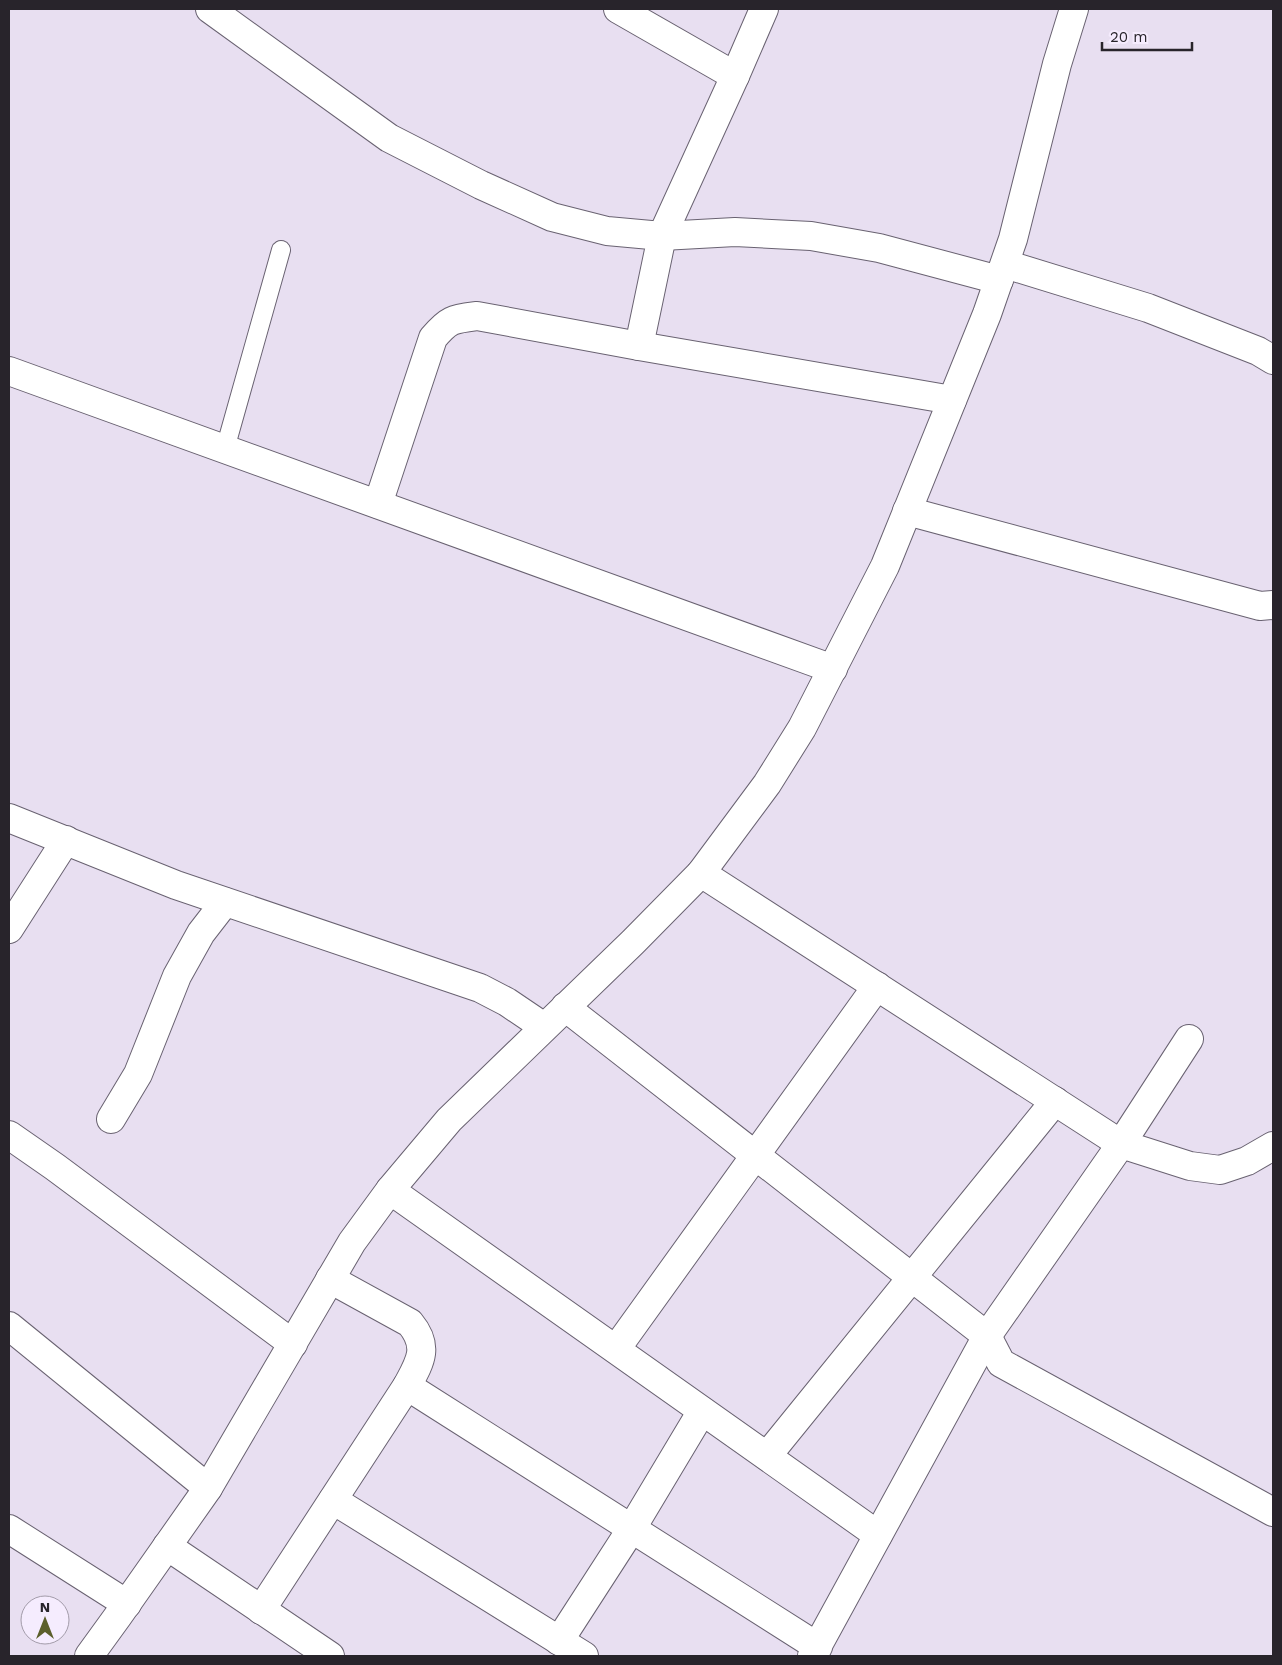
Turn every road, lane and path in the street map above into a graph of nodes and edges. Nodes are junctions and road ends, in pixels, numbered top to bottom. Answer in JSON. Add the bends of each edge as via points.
{"nodes":[{"id":1,"x":210,"y":9,"type":"edge"},
{"id":2,"x":618,"y":9,"type":"edge"},
{"id":3,"x":764,"y":9,"type":"edge"},
{"id":4,"x":1074,"y":9,"type":"edge"},
{"id":5,"x":735,"y":76,"type":"junction"},
{"id":6,"x":662,"y":236,"type":"junction"},
{"id":7,"x":281,"y":250,"type":"dead end"},
{"id":8,"x":1002,"y":272,"type":"junction"},
{"id":9,"x":639,"y":346,"type":"junction"},
{"id":10,"x":1273,"y":360,"type":"edge"},
{"id":11,"x":9,"y":371,"type":"edge"},
{"id":12,"x":952,"y":400,"type":"junction"},
{"id":13,"x":225,"y":449,"type":"junction"},
{"id":14,"x":378,"y":504,"type":"junction"},
{"id":15,"x":907,"y":512,"type":"junction"},
{"id":16,"x":1273,"y":605,"type":"edge"},
{"id":17,"x":832,"y":669,"type":"junction"},
{"id":18,"x":9,"y":818,"type":"edge"},
{"id":19,"x":66,"y":840,"type":"junction"},
{"id":20,"x":701,"y":873,"type":"junction"},
{"id":21,"x":225,"y":902,"type":"junction"},
{"id":22,"x":9,"y":929,"type":"edge"},
{"id":23,"x":876,"y":986,"type":"junction"},
{"id":24,"x":565,"y":1008,"type":"junction"},
{"id":25,"x":544,"y":1027,"type":"junction"},
{"id":26,"x":1189,"y":1039,"type":"dead end"},
{"id":27,"x":1055,"y":1101,"type":"junction"},
{"id":28,"x":111,"y":1119,"type":"dead end"},
{"id":29,"x":9,"y":1135,"type":"edge"},
{"id":30,"x":1122,"y":1144,"type":"junction"},
{"id":31,"x":1273,"y":1146,"type":"edge"},
{"id":32,"x":756,"y":1156,"type":"junction"},
{"id":33,"x":390,"y":1190,"type":"junction"},
{"id":34,"x":913,"y":1278,"type":"junction"},
{"id":35,"x":330,"y":1279,"type":"junction"},
{"id":36,"x":9,"y":1326,"type":"edge"},
{"id":37,"x":986,"y":1336,"type":"junction"},
{"id":38,"x":293,"y":1344,"type":"junction"},
{"id":39,"x":616,"y":1349,"type":"junction"},
{"id":40,"x":407,"y":1386,"type":"junction"},
{"id":41,"x":702,"y":1410,"type":"junction"},
{"id":42,"x":768,"y":1456,"type":"junction"},
{"id":43,"x":208,"y":1488,"type":"junction"},
{"id":44,"x":333,"y":1500,"type":"junction"},
{"id":45,"x":1273,"y":1512,"type":"edge"},
{"id":46,"x":632,"y":1528,"type":"junction"},
{"id":47,"x":9,"y":1529,"type":"edge"},
{"id":48,"x":878,"y":1535,"type":"junction"},
{"id":49,"x":167,"y":1546,"type":"junction"},
{"id":50,"x":126,"y":1604,"type":"junction"},
{"id":51,"x":261,"y":1610,"type":"junction"},
{"id":52,"x":559,"y":1641,"type":"junction"},
{"id":53,"x":815,"y":1651,"type":"edge"},
{"id":54,"x":88,"y":1656,"type":"edge"},
{"id":55,"x":330,"y":1656,"type":"edge"},
{"id":56,"x":584,"y":1656,"type":"edge"}],
"edges":[{"from":1,"to":6,"type":"street","via":[[389,138],[473,181],[552,217],[607,231]]},
{"from":2,"to":5,"type":"street"},
{"from":3,"to":5,"type":"street"},
{"from":4,"to":8,"type":"street"},
{"from":5,"to":6,"type":"street"},
{"from":6,"to":8,"type":"street","via":[[735,232],[811,236]]},
{"from":6,"to":9,"type":"street"},
{"from":7,"to":13,"type":"lane"},
{"from":8,"to":10,"type":"street","via":[[1148,308],[1258,351]]},
{"from":8,"to":12,"type":"street"},
{"from":9,"to":12,"type":"street"},
{"from":9,"to":14,"type":"street","via":[[477,316],[444,324],[433,338]]},
{"from":11,"to":13,"type":"street"},
{"from":12,"to":15,"type":"street"},
{"from":13,"to":14,"type":"street"},
{"from":14,"to":17,"type":"street"},
{"from":15,"to":16,"type":"street","via":[[1260,606]]},
{"from":15,"to":17,"type":"street","via":[[885,566]]},
{"from":17,"to":20,"type":"street","via":[[802,728]]},
{"from":18,"to":19,"type":"street"},
{"from":19,"to":21,"type":"street"},
{"from":19,"to":22,"type":"street"},
{"from":20,"to":23,"type":"street"},
{"from":20,"to":24,"type":"street"},
{"from":21,"to":25,"type":"street","via":[[480,988]]},
{"from":21,"to":28,"type":"street","via":[[201,933],[177,976],[138,1074]]},
{"from":23,"to":27,"type":"street"},
{"from":23,"to":32,"type":"street"},
{"from":24,"to":25,"type":"street"},
{"from":24,"to":32,"type":"street"},
{"from":25,"to":33,"type":"street","via":[[449,1120]]},
{"from":26,"to":30,"type":"street"},
{"from":27,"to":30,"type":"street"},
{"from":27,"to":34,"type":"street"},
{"from":29,"to":38,"type":"street"},
{"from":30,"to":31,"type":"street","via":[[1190,1166],[1220,1170],[1247,1161]]},
{"from":30,"to":37,"type":"street"},
{"from":32,"to":34,"type":"street"},
{"from":32,"to":39,"type":"street"},
{"from":33,"to":35,"type":"street"},
{"from":33,"to":39,"type":"street"},
{"from":34,"to":37,"type":"street"},
{"from":34,"to":42,"type":"street"},
{"from":35,"to":38,"type":"street"},
{"from":35,"to":40,"type":"street","via":[[410,1323],[418,1332],[421,1360]]},
{"from":36,"to":43,"type":"street"},
{"from":37,"to":45,"type":"street","via":[[1001,1363]]},
{"from":37,"to":48,"type":"street"},
{"from":38,"to":43,"type":"street"},
{"from":39,"to":41,"type":"street"},
{"from":40,"to":44,"type":"street"},
{"from":40,"to":46,"type":"street"},
{"from":41,"to":42,"type":"street"},
{"from":41,"to":46,"type":"street"},
{"from":42,"to":48,"type":"street"},
{"from":43,"to":49,"type":"street"},
{"from":44,"to":51,"type":"street"},
{"from":44,"to":52,"type":"street"},
{"from":46,"to":52,"type":"street"},
{"from":46,"to":53,"type":"street"},
{"from":47,"to":50,"type":"street"},
{"from":48,"to":53,"type":"street"},
{"from":49,"to":50,"type":"street"},
{"from":49,"to":51,"type":"street"},
{"from":50,"to":54,"type":"street"},
{"from":51,"to":55,"type":"street"},
{"from":52,"to":56,"type":"street"}]}
